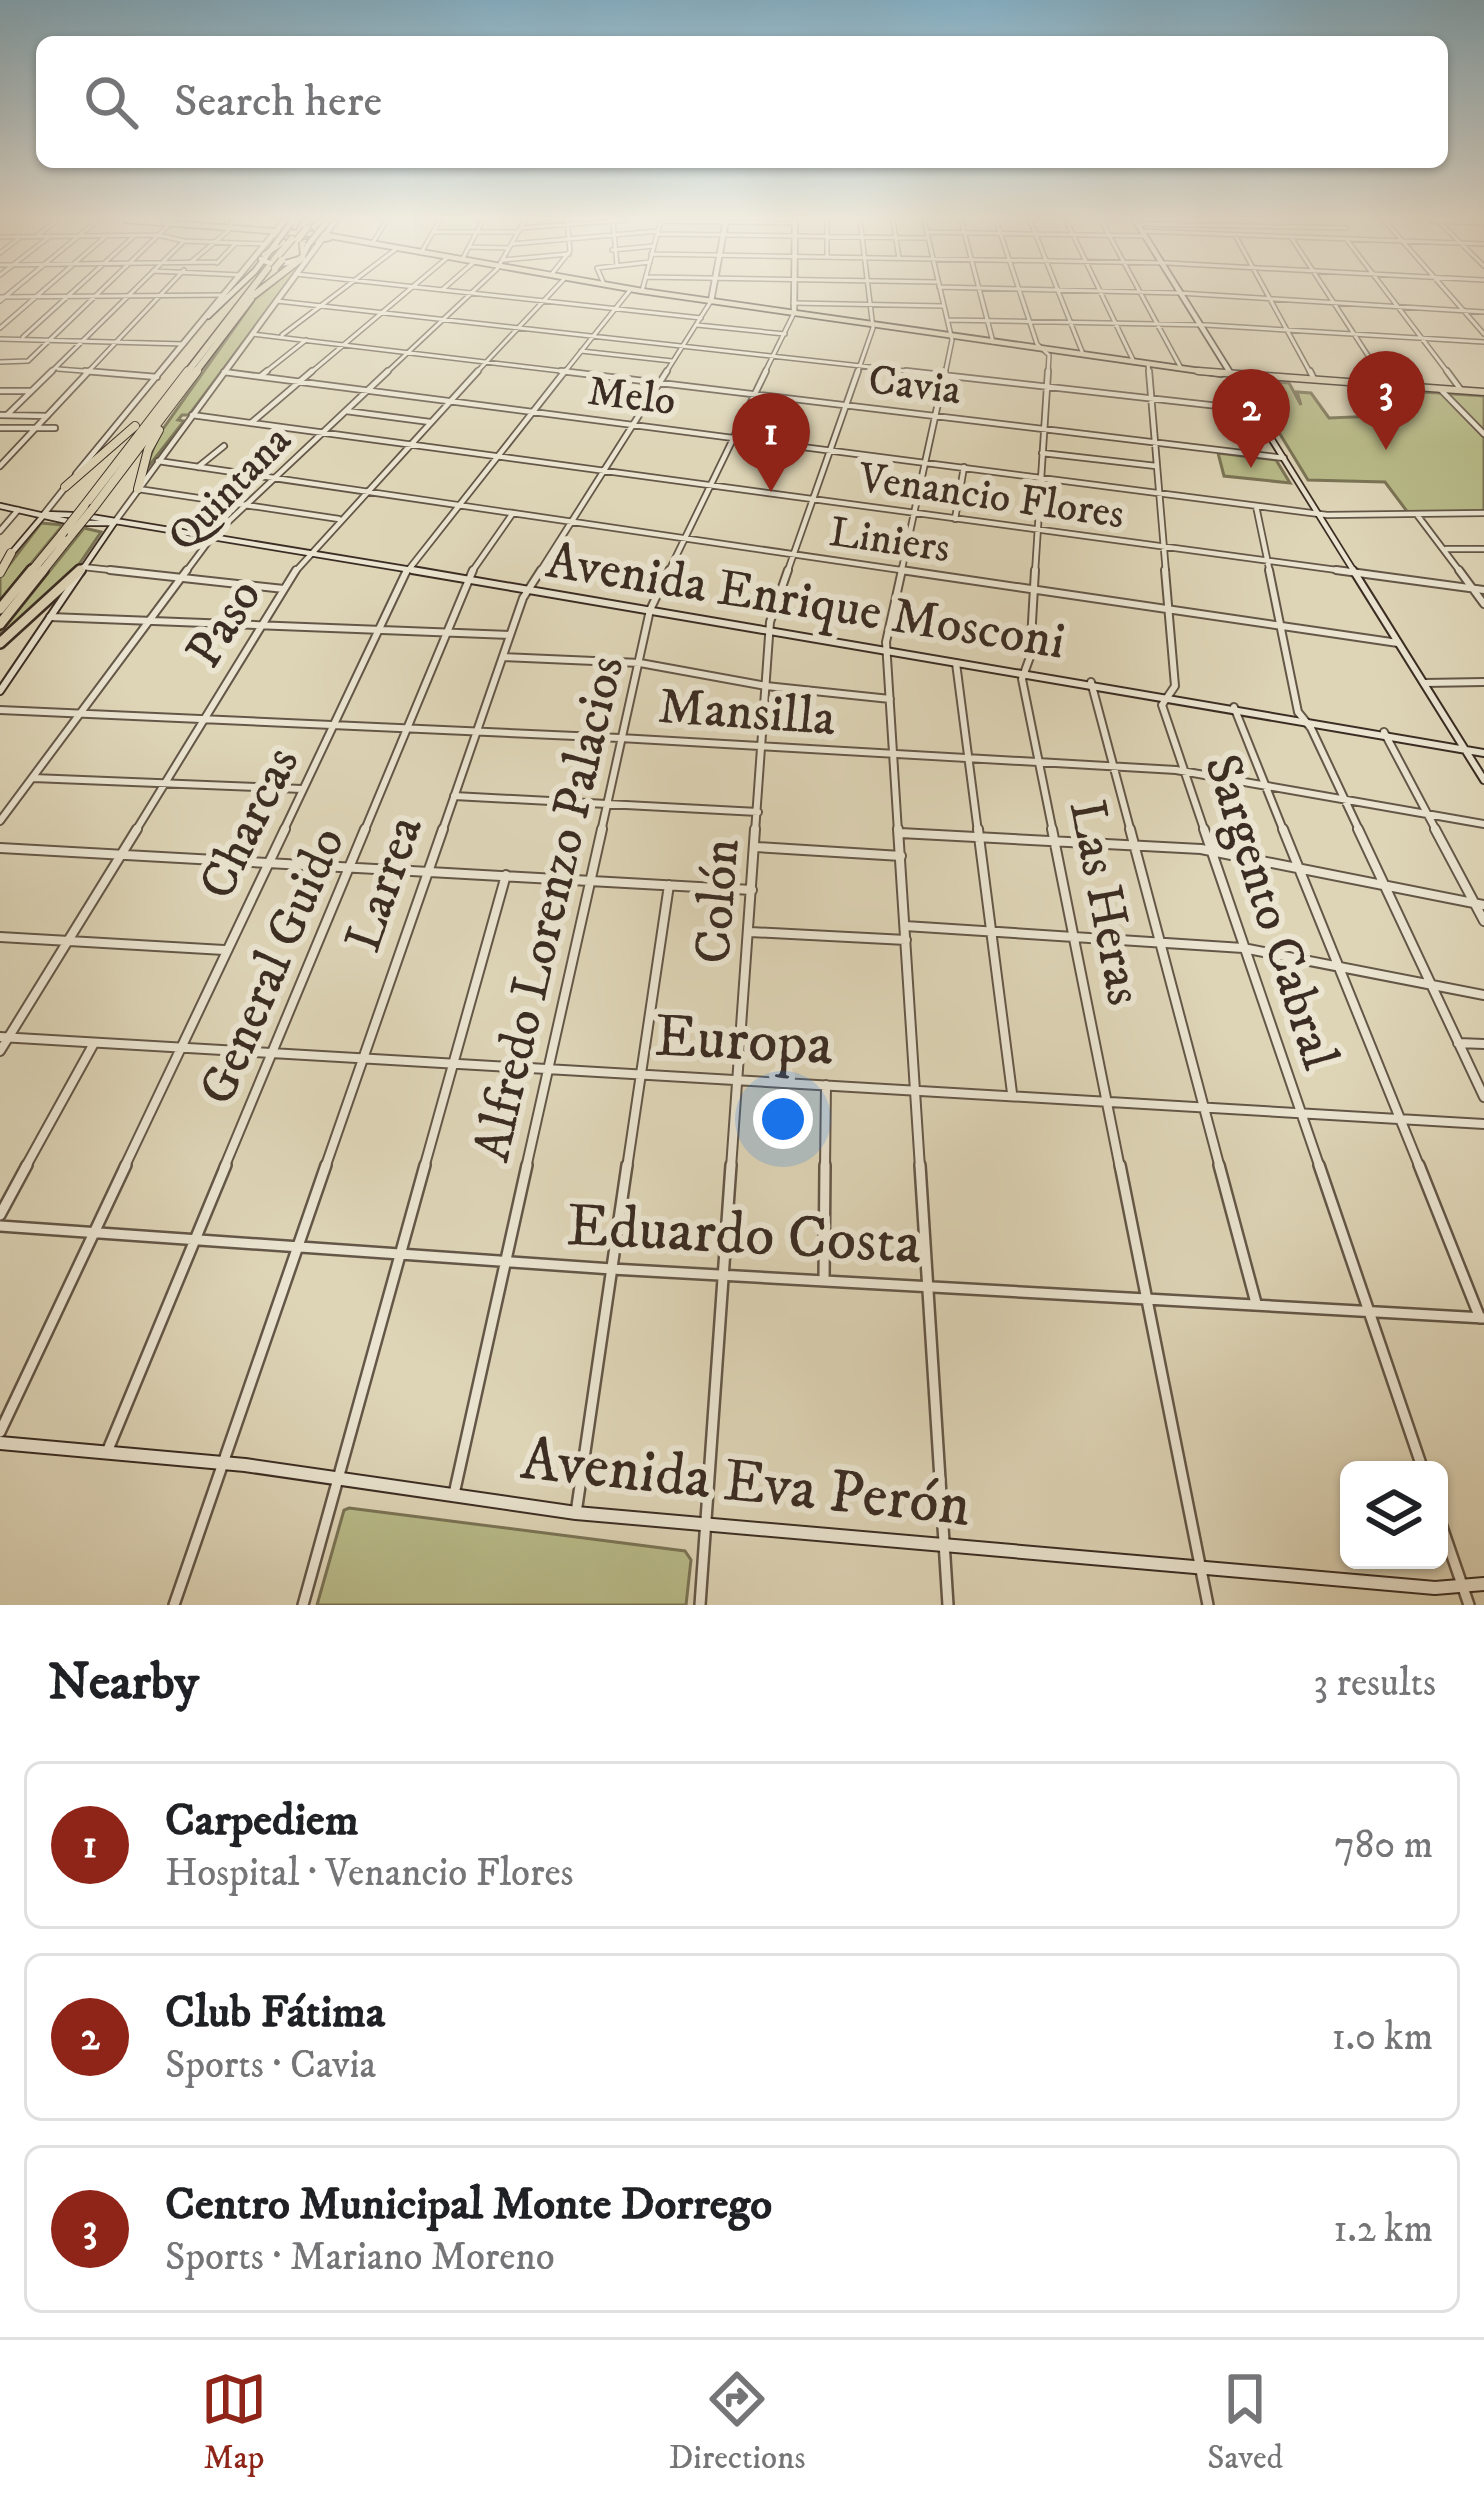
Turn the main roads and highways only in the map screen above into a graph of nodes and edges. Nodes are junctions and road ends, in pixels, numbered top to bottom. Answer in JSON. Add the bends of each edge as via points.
{"nodes":[{"id":1,"x":224,"y":295,"type":"edge"},
{"id":2,"x":230,"y":295,"type":"edge"},
{"id":3,"x":250,"y":295,"type":"joint"},
{"id":4,"x":281,"y":295,"type":"edge"},
{"id":5,"x":670,"y":295,"type":"edge"},
{"id":6,"x":712,"y":295,"type":"edge"},
{"id":7,"x":793,"y":295,"type":"edge"},
{"id":8,"x":1181,"y":295,"type":"edge"},
{"id":9,"x":711,"y":301,"type":"junction"},
{"id":10,"x":794,"y":313,"type":"junction"},
{"id":11,"x":208,"y":316,"type":"junction"},
{"id":12,"x":1231,"y":375,"type":"junction"},
{"id":13,"x":184,"y":388,"type":"junction"},
{"id":14,"x":1484,"y":392,"type":"edge"},
{"id":15,"x":167,"y":394,"type":"junction"},
{"id":16,"x":65,"y":488,"type":"junction"},
{"id":17,"x":138,"y":489,"type":"junction"},
{"id":18,"x":0,"y":506,"type":"edge"},
{"id":19,"x":89,"y":513,"type":"junction"},
{"id":20,"x":44,"y":514,"type":"junction"},
{"id":21,"x":69,"y":518,"type":"dead end"},
{"id":22,"x":114,"y":523,"type":"junction"},
{"id":23,"x":67,"y":534,"type":"junction"},
{"id":24,"x":11,"y":553,"type":"joint"},
{"id":25,"x":82,"y":569,"type":"junction"},
{"id":26,"x":0,"y":570,"type":"edge"},
{"id":27,"x":0,"y":609,"type":"edge"},
{"id":28,"x":0,"y":624,"type":"edge"},
{"id":29,"x":0,"y":643,"type":"edge"},
{"id":30,"x":0,"y":691,"type":"edge"},
{"id":31,"x":1464,"y":747,"type":"junction"},
{"id":32,"x":1484,"y":753,"type":"edge"},
{"id":33,"x":1484,"y":780,"type":"edge"},
{"id":34,"x":0,"y":1443,"type":"edge"},
{"id":35,"x":1484,"y":1585,"type":"edge"}],
"edges":[{"from":1,"to":11,"type":"main road"},
{"from":2,"to":11,"type":"main road"},
{"from":3,"to":13,"type":"highway"},
{"from":3,"to":15,"type":"highway"},
{"from":4,"to":17,"type":"main road"},
{"from":5,"to":9,"type":"main road"},
{"from":6,"to":9,"type":"main road","name":"Larrea"},
{"from":7,"to":10,"type":"main road","name":"Alfredo Lorenzo Palacios"},
{"from":8,"to":12,"type":"main road"},
{"from":9,"to":10,"type":"main road"},
{"from":10,"to":12,"type":"main road"},
{"from":11,"to":16,"type":"main road"},
{"from":12,"to":14,"type":"main road"},
{"from":12,"to":31,"type":"main road"},
{"from":13,"to":17,"type":"highway","via":[[148,450]]},
{"from":13,"to":19,"type":"highway"},
{"from":15,"to":16,"type":"highway"},
{"from":15,"to":19,"type":"highway"},
{"from":16,"to":20,"type":"main road"},
{"from":17,"to":22,"type":"main road"},
{"from":18,"to":20,"type":"main road"},
{"from":19,"to":22,"type":"main road","name":"Avenida Enrique Mosconi"},
{"from":19,"to":23,"type":"highway","bridge":true},
{"from":20,"to":21,"type":"main road"},
{"from":20,"to":24,"type":"main road"},
{"from":22,"to":25,"type":"main road"},
{"from":22,"to":31,"type":"main road","name":"Avenida Enrique Mosconi"},
{"from":23,"to":27,"type":"highway"},
{"from":23,"to":28,"type":"highway"},
{"from":24,"to":26,"type":"highway"},
{"from":25,"to":29,"type":"highway"},
{"from":25,"to":30,"type":"main road"},
{"from":31,"to":32,"type":"main road","name":"Avenida Enrique Mosconi"},
{"from":31,"to":33,"type":"main road"},
{"from":34,"to":35,"type":"main road","name":"Avenida Eva Perón","via":[[224,1462],[576,1513]]}]}
